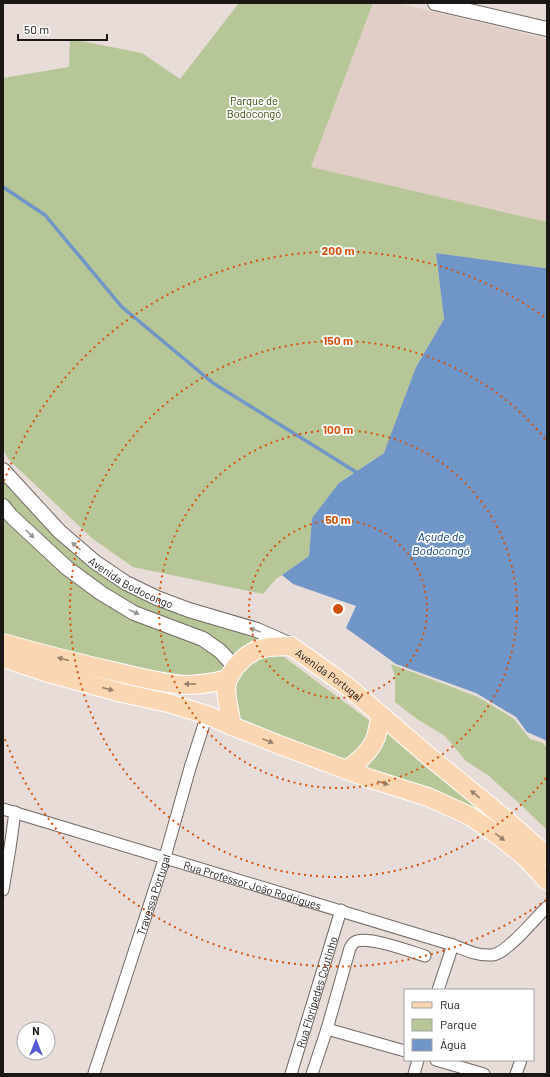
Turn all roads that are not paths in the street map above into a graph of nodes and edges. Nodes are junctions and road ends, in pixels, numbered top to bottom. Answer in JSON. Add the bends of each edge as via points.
{"nodes":[{"id":1,"x":436,"y":3,"type":"edge"},
{"id":2,"x":547,"y":29,"type":"edge"},
{"id":3,"x":3,"y":470,"type":"edge"},
{"id":4,"x":3,"y":506,"type":"edge"},
{"id":5,"x":3,"y":643,"type":"edge"},
{"id":6,"x":291,"y":646,"type":"junction"},
{"id":7,"x":3,"y":658,"type":"edge"},
{"id":8,"x":232,"y":673,"type":"junction"},
{"id":9,"x":208,"y":715,"type":"junction"},
{"id":10,"x":381,"y":715,"type":"junction"},
{"id":11,"x":232,"y":726,"type":"junction"},
{"id":12,"x":346,"y":770,"type":"junction"},
{"id":13,"x":3,"y":809,"type":"edge"},
{"id":14,"x":14,"y":812,"type":"junction"},
{"id":15,"x":547,"y":856,"type":"edge"},
{"id":16,"x":165,"y":857,"type":"junction"},
{"id":17,"x":547,"y":881,"type":"edge"},
{"id":18,"x":3,"y":890,"type":"edge"},
{"id":19,"x":547,"y":907,"type":"edge"},
{"id":20,"x":341,"y":910,"type":"junction"},
{"id":21,"x":453,"y":944,"type":"junction"},
{"id":22,"x":425,"y":956,"type":"dead end"},
{"id":23,"x":438,"y":989,"type":"edge"},
{"id":24,"x":327,"y":1029,"type":"junction"},
{"id":25,"x":404,"y":1051,"type":"edge"},
{"id":26,"x":418,"y":1061,"type":"edge"},
{"id":27,"x":439,"y":1061,"type":"edge"},
{"id":28,"x":521,"y":1061,"type":"edge"},
{"id":29,"x":94,"y":1073,"type":"dead end"},
{"id":30,"x":291,"y":1074,"type":"edge"},
{"id":31,"x":312,"y":1074,"type":"edge"},
{"id":32,"x":414,"y":1074,"type":"edge"},
{"id":33,"x":484,"y":1074,"type":"edge"},
{"id":34,"x":516,"y":1074,"type":"edge"}],
"edges":[{"from":1,"to":2,"type":"street"},
{"from":6,"to":3,"type":"street","name":"Avenida Bodocongo","one_way":true,"via":[[257,630],[157,598],[126,583],[95,562],[59,531]]},
{"from":4,"to":8,"type":"street","name":"Avenida Bodocongo","one_way":true,"via":[[66,568],[134,613],[203,639],[220,651]]},
{"from":8,"to":5,"type":"main road","name":"Avenida Portugal","one_way":true,"via":[[210,684],[183,685],[89,666]]},
{"from":6,"to":8,"type":"main road","name":"Avenida Portugal","via":[[256,650],[245,657]]},
{"from":6,"to":10,"type":"main road","name":"Avenida Portugal","via":[[347,686]]},
{"from":7,"to":9,"type":"main road","one_way":true,"via":[[45,672]]},
{"from":8,"to":11,"type":"main road","via":[[226,686]]},
{"from":9,"to":11,"type":"main road"},
{"from":9,"to":16,"type":"street","name":"Travessa Portugal"},
{"from":10,"to":12,"type":"main road","via":[[376,738],[356,764]]},
{"from":15,"to":10,"type":"main road","name":"Avenida Portugal","one_way":true},
{"from":11,"to":12,"type":"main road","one_way":true},
{"from":12,"to":17,"type":"main road","one_way":true,"via":[[428,797],[470,816],[526,858]]},
{"from":13,"to":14,"type":"street","name":"Rua Professor João Rodrigues"},
{"from":14,"to":16,"type":"street","name":"Rua Professor João Rodrigues"},
{"from":14,"to":18,"type":"street"},
{"from":16,"to":20,"type":"street","name":"Rua Professor João Rodrigues"},
{"from":16,"to":29,"type":"street","name":"Travessa Portugal"},
{"from":19,"to":21,"type":"street","name":"Rua Professor João Rodrigues","via":[[511,944],[493,955],[484,955]]},
{"from":20,"to":21,"type":"street","name":"Rua Professor João Rodrigues"},
{"from":20,"to":30,"type":"street","name":"Rua Florípedes Coutinho"},
{"from":21,"to":23,"type":"street"},
{"from":22,"to":24,"type":"street","via":[[367,940],[353,943]]},
{"from":24,"to":25,"type":"street"},
{"from":24,"to":31,"type":"street"},
{"from":26,"to":32,"type":"street"},
{"from":27,"to":33,"type":"street"},
{"from":28,"to":34,"type":"street"}]}
